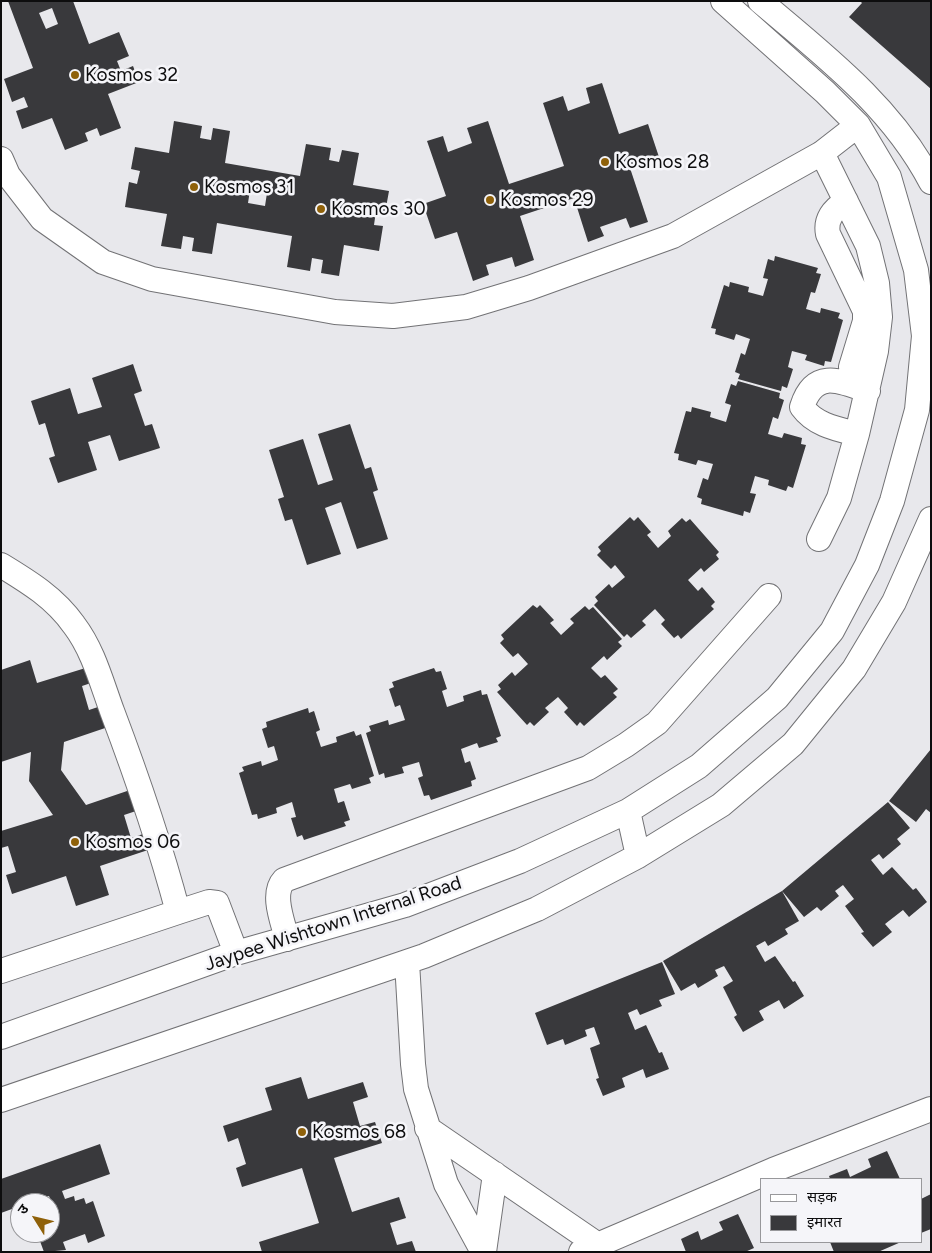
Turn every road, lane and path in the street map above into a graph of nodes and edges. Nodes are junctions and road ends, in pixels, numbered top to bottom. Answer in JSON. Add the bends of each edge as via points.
{"nodes":[{"id":1,"x":723,"y":1,"type":"edge"},
{"id":2,"x":760,"y":1,"type":"edge"},
{"id":3,"x":858,"y":125,"type":"junction"},
{"id":4,"x":822,"y":152,"type":"junction"},
{"id":5,"x":1,"y":159,"type":"edge"},
{"id":6,"x":931,"y":182,"type":"edge"},
{"id":7,"x":846,"y":201,"type":"junction"},
{"id":8,"x":851,"y":367,"type":"dead end"},
{"id":9,"x":868,"y":391,"type":"junction"},
{"id":10,"x":857,"y":434,"type":"junction"},
{"id":11,"x":931,"y":519,"type":"edge"},
{"id":12,"x":820,"y":539,"type":"dead end"},
{"id":13,"x":1,"y":565,"type":"edge"},
{"id":14,"x":769,"y":596,"type":"dead end"},
{"id":15,"x":628,"y":811,"type":"junction"},
{"id":16,"x":638,"y":856,"type":"junction"},
{"id":17,"x":178,"y":912,"type":"junction"},
{"id":18,"x":287,"y":939,"type":"junction"},
{"id":19,"x":236,"y":954,"type":"junction"},
{"id":20,"x":407,"y":962,"type":"junction"},
{"id":21,"x":1,"y":971,"type":"edge"},
{"id":22,"x":1,"y":1037,"type":"edge"},
{"id":23,"x":1,"y":1100,"type":"edge"},
{"id":24,"x":931,"y":1109,"type":"edge"},
{"id":25,"x":427,"y":1128,"type":"junction"},
{"id":26,"x":495,"y":1174,"type":"junction"},
{"id":27,"x":589,"y":1248,"type":"edge"},
{"id":28,"x":484,"y":1252,"type":"edge"}],
"edges":[{"from":1,"to":3,"type":"street","name":"Jaypee Wishtown Internal Road"},
{"from":2,"to":6,"type":"street","via":[[863,91],[895,126]]},
{"from":3,"to":4,"type":"street"},
{"from":3,"to":15,"type":"street","name":"Jaypee Wishtown Internal Road","via":[[890,178],[916,270],[924,336],[917,410],[892,500],[867,566],[832,631],[777,698],[699,766]]},
{"from":4,"to":5,"type":"street","via":[[673,236],[466,307],[393,316],[335,312],[152,279],[103,262],[42,220],[8,175]]},
{"from":4,"to":7,"type":"street"},
{"from":7,"to":8,"type":"street","via":[[831,214],[826,224],[865,311]]},
{"from":7,"to":9,"type":"street","via":[[868,246],[877,283],[880,317]]},
{"from":9,"to":10,"type":"street"},
{"from":9,"to":10,"type":"street","via":[[824,380],[815,383],[802,407],[823,424]]},
{"from":10,"to":12,"type":"street","via":[[839,498]]},
{"from":11,"to":16,"type":"street","via":[[894,602],[854,669],[793,744],[721,805]]},
{"from":13,"to":17,"type":"street","via":[[40,588],[73,623],[89,647],[121,732]]},
{"from":14,"to":18,"type":"street","via":[[657,723],[588,768],[284,880],[278,894]]},
{"from":15,"to":16,"type":"street"},
{"from":15,"to":18,"type":"street","name":"Jaypee Wishtown Internal Road","via":[[520,861],[405,905]]},
{"from":16,"to":20,"type":"street","via":[[538,909]]},
{"from":17,"to":19,"type":"street","via":[[209,902],[217,903]]},
{"from":17,"to":21,"type":"street"},
{"from":18,"to":19,"type":"street","name":"Jaypee Wishtown Internal Road"},
{"from":19,"to":22,"type":"street","name":"Jaypee Wishtown Internal Road"},
{"from":20,"to":23,"type":"street"},
{"from":20,"to":25,"type":"street","via":[[412,1064]]},
{"from":24,"to":27,"type":"street","via":[[773,1170]]},
{"from":25,"to":26,"type":"street"},
{"from":25,"to":28,"type":"street","via":[[446,1184]]},
{"from":26,"to":27,"type":"street"},
{"from":26,"to":28,"type":"street"}]}
